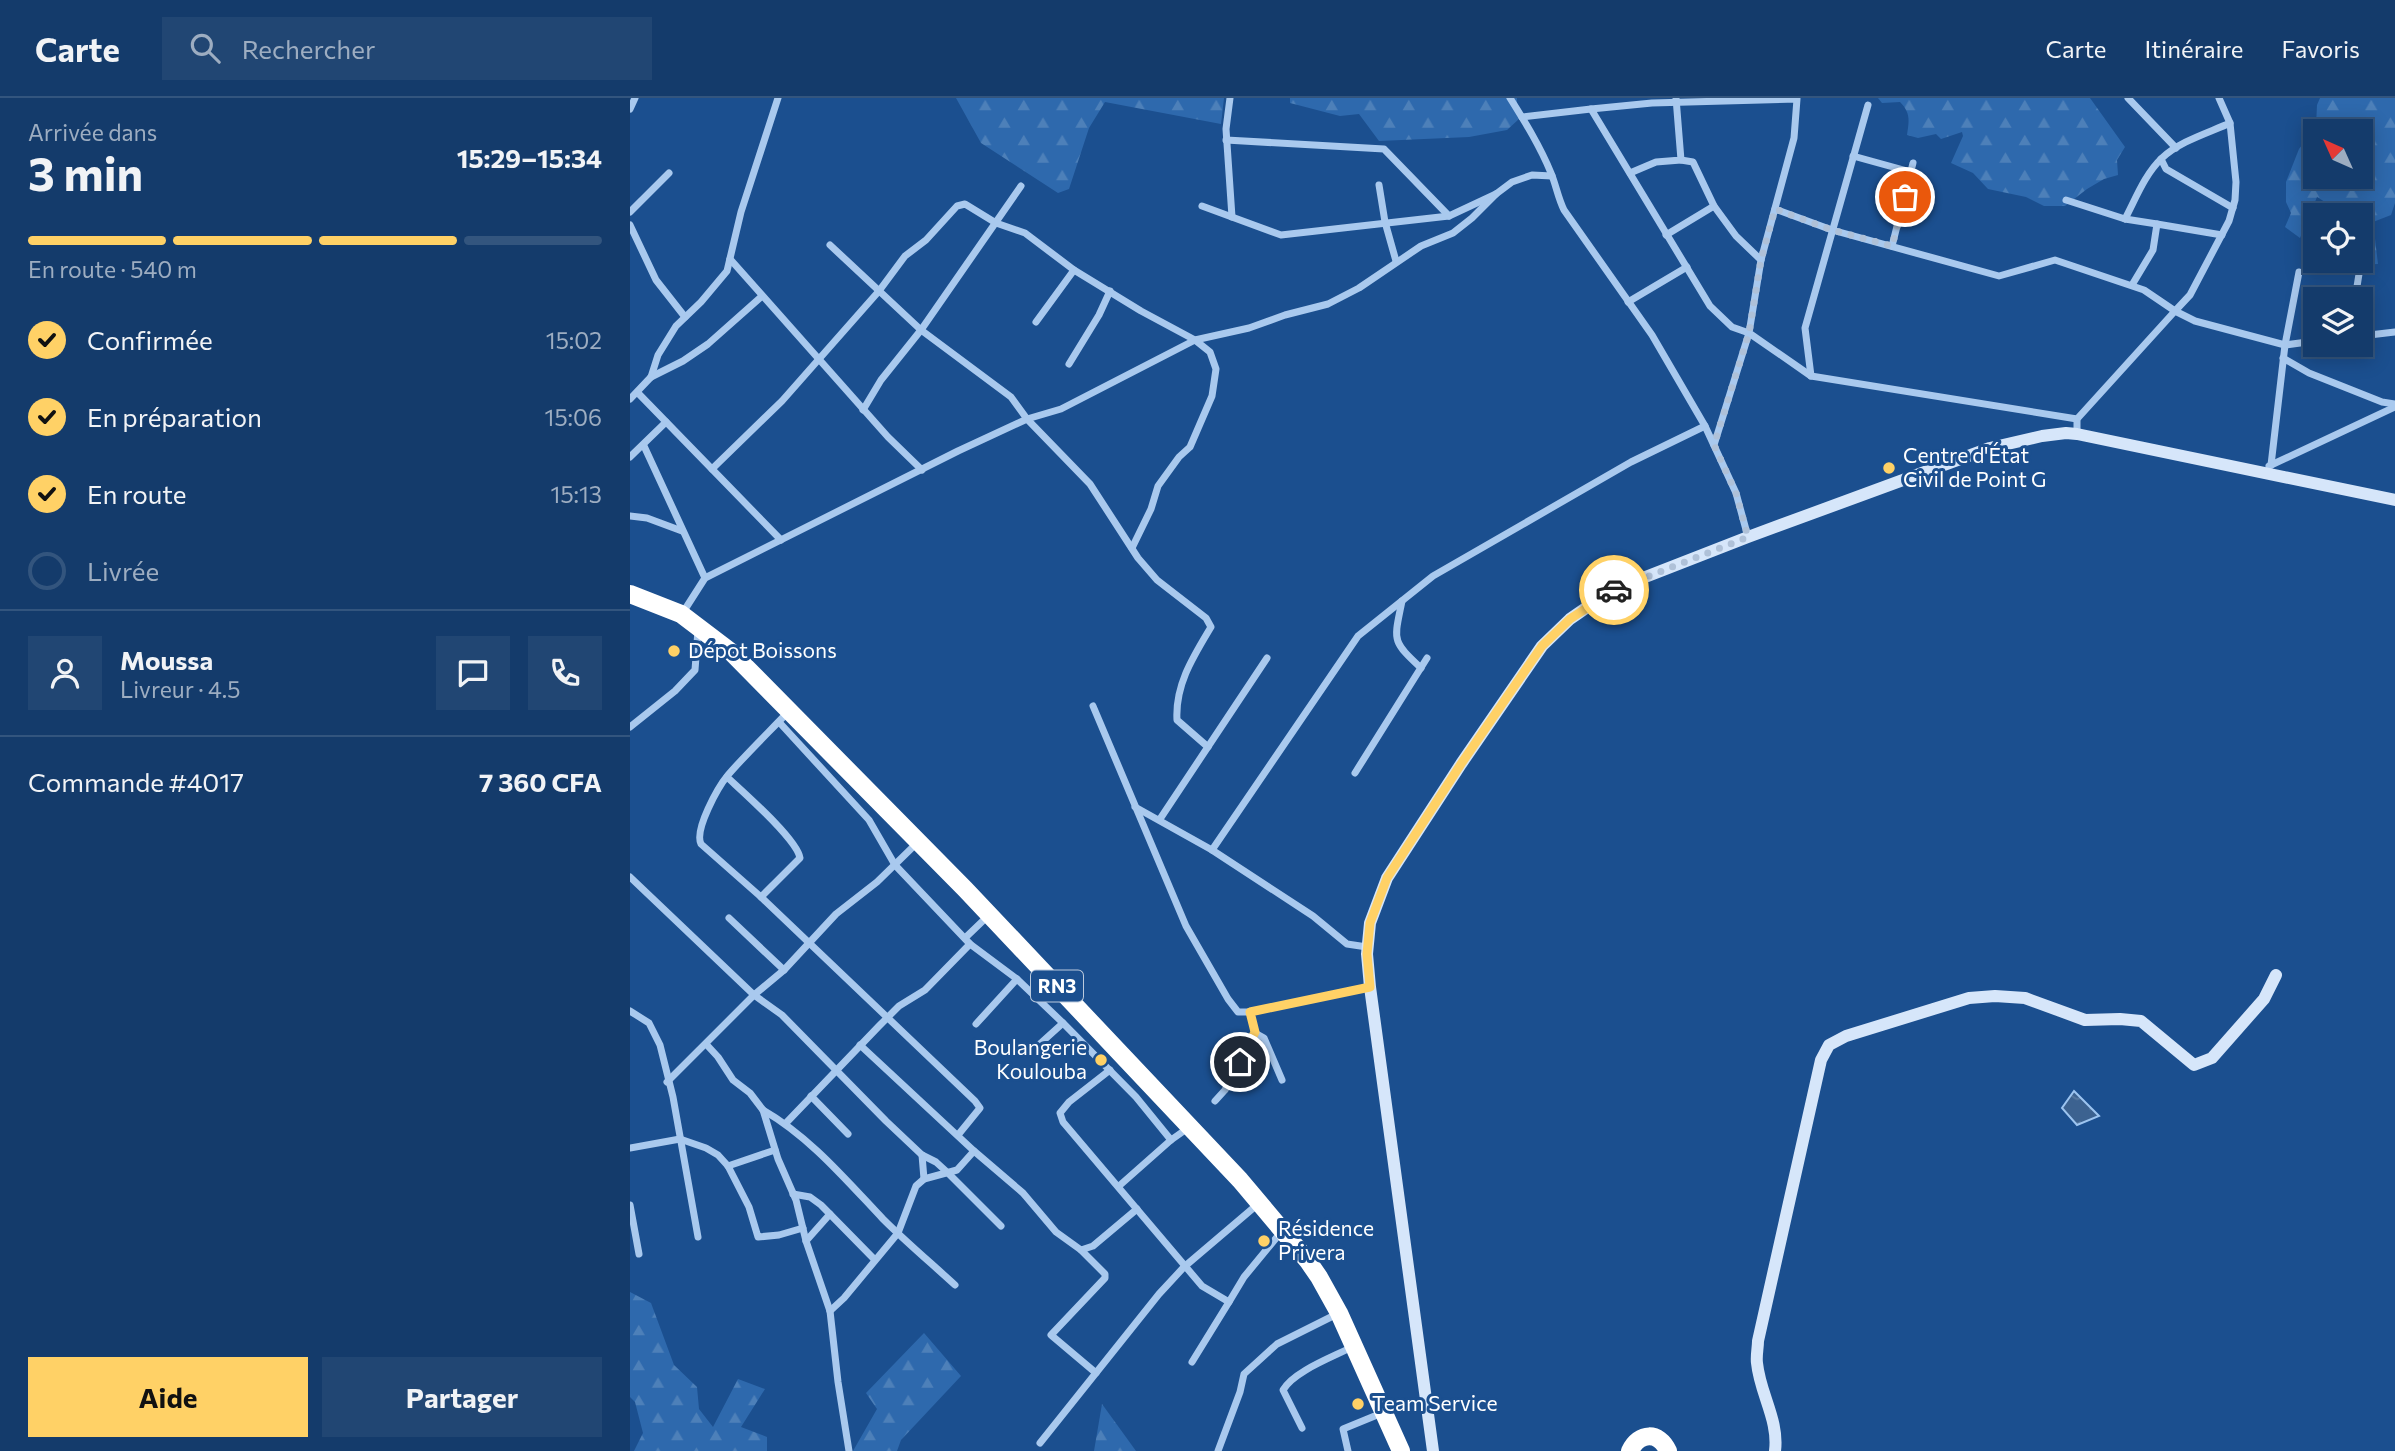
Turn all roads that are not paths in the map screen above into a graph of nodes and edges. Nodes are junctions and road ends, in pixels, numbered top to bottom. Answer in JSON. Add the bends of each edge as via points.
{"nodes":[{"id":1,"x":635,"y":98,"type":"edge"},
{"id":2,"x":778,"y":98,"type":"edge"},
{"id":3,"x":1230,"y":98,"type":"edge"},
{"id":4,"x":1510,"y":98,"type":"edge"},
{"id":5,"x":2128,"y":98,"type":"edge"},
{"id":6,"x":2219,"y":98,"type":"edge"},
{"id":7,"x":1797,"y":99,"type":"edge"},
{"id":8,"x":1676,"y":100,"type":"edge"},
{"id":9,"x":1868,"y":105,"type":"dead end"},
{"id":10,"x":630,"y":109,"type":"edge"},
{"id":11,"x":1591,"y":109,"type":"junction"},
{"id":12,"x":1522,"y":117,"type":"junction"},
{"id":13,"x":2230,"y":123,"type":"junction"},
{"id":14,"x":1226,"y":141,"type":"junction"},
{"id":15,"x":2176,"y":148,"type":"junction"},
{"id":16,"x":1853,"y":156,"type":"junction"},
{"id":17,"x":2161,"y":159,"type":"junction"},
{"id":18,"x":1681,"y":160,"type":"junction"},
{"id":19,"x":1913,"y":163,"type":"dead end"},
{"id":20,"x":1911,"y":172,"type":"junction"},
{"id":21,"x":669,"y":173,"type":"dead end"},
{"id":22,"x":1630,"y":173,"type":"junction"},
{"id":23,"x":1552,"y":176,"type":"junction"},
{"id":24,"x":1379,"y":185,"type":"dead end"},
{"id":25,"x":1021,"y":186,"type":"dead end"},
{"id":26,"x":1496,"y":194,"type":"junction"},
{"id":27,"x":2066,"y":200,"type":"dead end"},
{"id":28,"x":1202,"y":206,"type":"dead end"},
{"id":29,"x":1714,"y":206,"type":"junction"},
{"id":30,"x":2233,"y":208,"type":"junction"},
{"id":31,"x":1775,"y":209,"type":"junction"},
{"id":32,"x":630,"y":212,"type":"edge"},
{"id":33,"x":1448,"y":216,"type":"junction"},
{"id":34,"x":1232,"y":217,"type":"junction"},
{"id":35,"x":2125,"y":219,"type":"junction"},
{"id":36,"x":1385,"y":222,"type":"junction"},
{"id":37,"x":996,"y":223,"type":"junction"},
{"id":38,"x":2157,"y":223,"type":"junction"},
{"id":39,"x":630,"y":225,"type":"edge"},
{"id":40,"x":1832,"y":230,"type":"junction"},
{"id":41,"x":1666,"y":235,"type":"junction"},
{"id":42,"x":2222,"y":236,"type":"junction"},
{"id":43,"x":830,"y":245,"type":"dead end"},
{"id":44,"x":1892,"y":246,"type":"junction"},
{"id":45,"x":730,"y":259,"type":"junction"},
{"id":46,"x":1761,"y":260,"type":"junction"},
{"id":47,"x":1396,"y":261,"type":"junction"},
{"id":48,"x":1687,"y":267,"type":"junction"},
{"id":49,"x":1074,"y":270,"type":"junction"},
{"id":50,"x":2299,"y":272,"type":"dead end"},
{"id":51,"x":2358,"y":274,"type":"dead end"},
{"id":52,"x":2132,"y":285,"type":"junction"},
{"id":53,"x":2356,"y":287,"type":"edge"},
{"id":54,"x":1110,"y":290,"type":"junction"},
{"id":55,"x":879,"y":291,"type":"junction"},
{"id":56,"x":762,"y":296,"type":"junction"},
{"id":57,"x":1628,"y":302,"type":"junction"},
{"id":58,"x":2175,"y":311,"type":"junction"},
{"id":59,"x":685,"y":317,"type":"junction"},
{"id":60,"x":1036,"y":322,"type":"dead end"},
{"id":61,"x":921,"y":330,"type":"junction"},
{"id":62,"x":2395,"y":332,"type":"edge"},
{"id":63,"x":1749,"y":333,"type":"junction"},
{"id":64,"x":2373,"y":335,"type":"edge"},
{"id":65,"x":1195,"y":340,"type":"junction"},
{"id":66,"x":2303,"y":343,"type":"edge"},
{"id":67,"x":2285,"y":345,"type":"junction"},
{"id":68,"x":2283,"y":358,"type":"junction"},
{"id":69,"x":818,"y":359,"type":"junction"},
{"id":70,"x":1069,"y":364,"type":"dead end"},
{"id":71,"x":1811,"y":376,"type":"junction"},
{"id":72,"x":651,"y":377,"type":"junction"},
{"id":73,"x":638,"y":393,"type":"junction"},
{"id":74,"x":630,"y":399,"type":"edge"},
{"id":75,"x":2395,"y":406,"type":"edge"},
{"id":76,"x":863,"y":410,"type":"junction"},
{"id":77,"x":1027,"y":419,"type":"junction"},
{"id":78,"x":2077,"y":419,"type":"junction"},
{"id":79,"x":666,"y":422,"type":"junction"},
{"id":80,"x":1705,"y":426,"type":"junction"},
{"id":81,"x":2077,"y":434,"type":"junction"},
{"id":82,"x":1714,"y":445,"type":"junction"},
{"id":83,"x":644,"y":446,"type":"junction"},
{"id":84,"x":630,"y":457,"type":"edge"},
{"id":85,"x":2272,"y":465,"type":"junction"},
{"id":86,"x":712,"y":469,"type":"junction"},
{"id":87,"x":922,"y":470,"type":"junction"},
{"id":88,"x":2255,"y":472,"type":"junction"},
{"id":89,"x":2395,"y":500,"type":"edge"},
{"id":90,"x":630,"y":516,"type":"edge"},
{"id":91,"x":682,"y":531,"type":"junction"},
{"id":92,"x":1748,"y":537,"type":"junction"},
{"id":93,"x":781,"y":540,"type":"junction"},
{"id":94,"x":1132,"y":548,"type":"junction"},
{"id":95,"x":705,"y":579,"type":"junction"},
{"id":96,"x":630,"y":594,"type":"edge"},
{"id":97,"x":1402,"y":601,"type":"junction"},
{"id":98,"x":681,"y":614,"type":"junction"},
{"id":99,"x":698,"y":625,"type":"junction"},
{"id":100,"x":1267,"y":658,"type":"dead end"},
{"id":101,"x":1427,"y":658,"type":"dead end"},
{"id":102,"x":1421,"y":668,"type":"junction"},
{"id":103,"x":1093,"y":706,"type":"dead end"},
{"id":104,"x":784,"y":716,"type":"junction"},
{"id":105,"x":630,"y":727,"type":"edge"},
{"id":106,"x":1208,"y":747,"type":"junction"},
{"id":107,"x":1355,"y":773,"type":"dead end"},
{"id":108,"x":727,"y":777,"type":"junction"},
{"id":109,"x":1134,"y":807,"type":"junction"},
{"id":110,"x":1160,"y":819,"type":"junction"},
{"id":111,"x":919,"y":842,"type":"junction"},
{"id":112,"x":1212,"y":850,"type":"junction"},
{"id":113,"x":895,"y":865,"type":"junction"},
{"id":114,"x":630,"y":877,"type":"edge"},
{"id":115,"x":761,"y":897,"type":"junction"},
{"id":116,"x":989,"y":915,"type":"junction"},
{"id":117,"x":729,"y":918,"type":"dead end"},
{"id":118,"x":968,"y":941,"type":"junction"},
{"id":119,"x":809,"y":942,"type":"junction"},
{"id":120,"x":1367,"y":947,"type":"junction"},
{"id":121,"x":784,"y":970,"type":"junction"},
{"id":122,"x":2276,"y":975,"type":"dead end"},
{"id":123,"x":1017,"y":979,"type":"junction"},
{"id":124,"x":1370,"y":987,"type":"junction"},
{"id":125,"x":754,"y":995,"type":"junction"},
{"id":126,"x":630,"y":1011,"type":"edge"},
{"id":127,"x":1250,"y":1012,"type":"junction"},
{"id":128,"x":886,"y":1019,"type":"junction"},
{"id":129,"x":1063,"y":1023,"type":"junction"},
{"id":130,"x":976,"y":1024,"type":"dead end"},
{"id":131,"x":1255,"y":1032,"type":"junction"},
{"id":132,"x":706,"y":1044,"type":"junction"},
{"id":133,"x":860,"y":1045,"type":"junction"},
{"id":134,"x":1032,"y":1051,"type":"dead end"},
{"id":135,"x":836,"y":1069,"type":"junction"},
{"id":136,"x":1110,"y":1070,"type":"junction"},
{"id":137,"x":1282,"y":1080,"type":"dead end"},
{"id":138,"x":667,"y":1082,"type":"junction"},
{"id":139,"x":811,"y":1096,"type":"junction"},
{"id":140,"x":1216,"y":1101,"type":"dead end"},
{"id":141,"x":763,"y":1110,"type":"junction"},
{"id":142,"x":786,"y":1123,"type":"junction"},
{"id":143,"x":1190,"y":1126,"type":"junction"},
{"id":144,"x":848,"y":1135,"type":"dead end"},
{"id":145,"x":958,"y":1135,"type":"junction"},
{"id":146,"x":680,"y":1139,"type":"junction"},
{"id":147,"x":1171,"y":1140,"type":"junction"},
{"id":148,"x":630,"y":1149,"type":"edge"},
{"id":149,"x":775,"y":1150,"type":"junction"},
{"id":150,"x":974,"y":1151,"type":"junction"},
{"id":151,"x":922,"y":1155,"type":"junction"},
{"id":152,"x":729,"y":1166,"type":"junction"},
{"id":153,"x":948,"y":1173,"type":"junction"},
{"id":154,"x":924,"y":1180,"type":"junction"},
{"id":155,"x":1119,"y":1186,"type":"junction"},
{"id":156,"x":793,"y":1194,"type":"junction"},
{"id":157,"x":1259,"y":1203,"type":"junction"},
{"id":158,"x":630,"y":1205,"type":"edge"},
{"id":159,"x":1138,"y":1209,"type":"junction"},
{"id":160,"x":830,"y":1214,"type":"junction"},
{"id":161,"x":1001,"y":1226,"type":"dead end"},
{"id":162,"x":803,"y":1228,"type":"junction"},
{"id":163,"x":1283,"y":1231,"type":"junction"},
{"id":164,"x":898,"y":1233,"type":"junction"},
{"id":165,"x":698,"y":1237,"type":"dead end"},
{"id":166,"x":806,"y":1241,"type":"junction"},
{"id":167,"x":1081,"y":1250,"type":"junction"},
{"id":168,"x":639,"y":1254,"type":"dead end"},
{"id":169,"x":874,"y":1259,"type":"junction"},
{"id":170,"x":1184,"y":1267,"type":"junction"},
{"id":171,"x":956,"y":1285,"type":"dead end"},
{"id":172,"x":1229,"y":1302,"type":"junction"},
{"id":173,"x":830,"y":1311,"type":"junction"},
{"id":174,"x":1339,"y":1313,"type":"junction"},
{"id":175,"x":1353,"y":1347,"type":"junction"},
{"id":176,"x":1192,"y":1362,"type":"dead end"},
{"id":177,"x":1096,"y":1373,"type":"junction"},
{"id":178,"x":1385,"y":1412,"type":"junction"},
{"id":179,"x":1302,"y":1428,"type":"dead end"},
{"id":180,"x":1040,"y":1443,"type":"dead end"},
{"id":181,"x":849,"y":1451,"type":"edge"},
{"id":182,"x":1218,"y":1451,"type":"edge"},
{"id":183,"x":1348,"y":1451,"type":"edge"},
{"id":184,"x":1401,"y":1451,"type":"edge"},
{"id":185,"x":1433,"y":1451,"type":"edge"},
{"id":186,"x":1630,"y":1451,"type":"edge"},
{"id":187,"x":1668,"y":1451,"type":"edge"},
{"id":188,"x":1775,"y":1451,"type":"edge"}],
"edges":[{"from":1,"to":10,"type":"street"},
{"from":2,"to":45,"type":"street"},
{"from":3,"to":14,"type":"street"},
{"from":4,"to":12,"type":"street"},
{"from":5,"to":15,"type":"street"},
{"from":6,"to":13,"type":"street"},
{"from":7,"to":8,"type":"street"},
{"from":7,"to":31,"type":"street","via":[[1794,138]]},
{"from":8,"to":11,"type":"street"},
{"from":8,"to":18,"type":"street"},
{"from":9,"to":16,"type":"street"},
{"from":11,"to":12,"type":"street"},
{"from":11,"to":22,"type":"street"},
{"from":12,"to":23,"type":"street"},
{"from":13,"to":15,"type":"street"},
{"from":13,"to":30,"type":"street","via":[[2236,183]]},
{"from":14,"to":33,"type":"street","via":[[1384,149]]},
{"from":14,"to":34,"type":"street"},
{"from":15,"to":17,"type":"street"},
{"from":16,"to":20,"type":"street"},
{"from":16,"to":40,"type":"street"},
{"from":17,"to":30,"type":"street","via":[[2166,169]]},
{"from":17,"to":35,"type":"street"},
{"from":18,"to":22,"type":"street","via":[[1656,162]]},
{"from":18,"to":29,"type":"street","via":[[1696,166]]},
{"from":19,"to":20,"type":"street"},
{"from":20,"to":44,"type":"street"},
{"from":21,"to":32,"type":"street"},
{"from":22,"to":41,"type":"street"},
{"from":23,"to":26,"type":"street","via":[[1532,175]]},
{"from":23,"to":57,"type":"street","via":[[1564,210]]},
{"from":24,"to":36,"type":"street"},
{"from":25,"to":37,"type":"street"},
{"from":26,"to":33,"type":"street"},
{"from":26,"to":47,"type":"street","via":[[1452,233]]},
{"from":27,"to":35,"type":"street"},
{"from":28,"to":34,"type":"street"},
{"from":29,"to":41,"type":"street"},
{"from":29,"to":46,"type":"street"},
{"from":30,"to":42,"type":"street"},
{"from":31,"to":40,"type":"street"},
{"from":31,"to":46,"type":"street"},
{"from":33,"to":36,"type":"street"},
{"from":34,"to":36,"type":"street","via":[[1281,234]]},
{"from":35,"to":38,"type":"street"},
{"from":36,"to":47,"type":"street"},
{"from":37,"to":49,"type":"street","via":[[1025,233]]},
{"from":37,"to":55,"type":"street","via":[[960,204],[905,256]]},
{"from":37,"to":61,"type":"street"},
{"from":38,"to":42,"type":"street"},
{"from":38,"to":52,"type":"street","via":[[2153,250]]},
{"from":39,"to":59,"type":"street","via":[[656,280]]},
{"from":40,"to":44,"type":"street"},
{"from":40,"to":71,"type":"street","via":[[1804,328]]},
{"from":41,"to":48,"type":"street"},
{"from":42,"to":58,"type":"street","via":[[2190,295]]},
{"from":43,"to":55,"type":"street"},
{"from":44,"to":52,"type":"street","via":[[1999,276],[2055,260]]},
{"from":45,"to":56,"type":"street"},
{"from":45,"to":59,"type":"street","via":[[727,271]]},
{"from":46,"to":63,"type":"street"},
{"from":47,"to":65,"type":"street","via":[[1328,304]]},
{"from":48,"to":57,"type":"street"},
{"from":48,"to":63,"type":"street","via":[[1710,306],[1732,327]]},
{"from":49,"to":54,"type":"street"},
{"from":49,"to":60,"type":"street"},
{"from":50,"to":67,"type":"street"},
{"from":51,"to":53,"type":"street"},
{"from":52,"to":58,"type":"street"},
{"from":54,"to":65,"type":"street"},
{"from":54,"to":70,"type":"street"},
{"from":55,"to":61,"type":"street"},
{"from":55,"to":69,"type":"street"},
{"from":56,"to":69,"type":"street"},
{"from":56,"to":72,"type":"street","via":[[708,344]]},
{"from":57,"to":80,"type":"street"},
{"from":58,"to":67,"type":"street","via":[[2195,321]]},
{"from":58,"to":78,"type":"street"},
{"from":59,"to":72,"type":"street","via":[[658,355]]},
{"from":61,"to":76,"type":"street"},
{"from":61,"to":77,"type":"street","via":[[1011,397]]},
{"from":62,"to":64,"type":"street"},
{"from":63,"to":71,"type":"street"},
{"from":63,"to":82,"type":"street"},
{"from":65,"to":77,"type":"street","via":[[1060,409]]},
{"from":65,"to":94,"type":"street","via":[[1210,352],[1216,369],[1212,396],[1190,447],[1158,486]]},
{"from":66,"to":67,"type":"street"},
{"from":67,"to":68,"type":"street"},
{"from":68,"to":75,"type":"street","via":[[2309,373]]},
{"from":68,"to":85,"type":"street"},
{"from":69,"to":76,"type":"street"},
{"from":69,"to":86,"type":"street"},
{"from":71,"to":78,"type":"street"},
{"from":72,"to":73,"type":"street"},
{"from":73,"to":74,"type":"street"},
{"from":73,"to":79,"type":"street"},
{"from":75,"to":85,"type":"street"},
{"from":76,"to":87,"type":"street"},
{"from":77,"to":87,"type":"street"},
{"from":77,"to":94,"type":"street","via":[[1090,484]]},
{"from":78,"to":81,"type":"street"},
{"from":79,"to":83,"type":"street"},
{"from":79,"to":86,"type":"street"},
{"from":80,"to":82,"type":"street"},
{"from":80,"to":97,"type":"street","via":[[1529,520],[1433,576]]},
{"from":81,"to":88,"type":"street"},
{"from":81,"to":92,"type":"street","via":[[2042,436],[1990,448]]},
{"from":82,"to":92,"type":"street","via":[[1736,493]]},
{"from":83,"to":84,"type":"street"},
{"from":83,"to":91,"type":"street"},
{"from":85,"to":88,"type":"street"},
{"from":86,"to":93,"type":"street"},
{"from":87,"to":93,"type":"street"},
{"from":88,"to":89,"type":"street"},
{"from":90,"to":91,"type":"street"},
{"from":91,"to":95,"type":"street"},
{"from":92,"to":120,"type":"street","via":[[1612,590],[1570,619],[1542,646],[1387,878],[1370,923]]},
{"from":93,"to":95,"type":"street"},
{"from":94,"to":106,"type":"street","via":[[1157,580],[1206,618],[1211,627],[1183,677],[1176,701],[1177,720]]},
{"from":95,"to":98,"type":"street"},
{"from":96,"to":98,"type":"highway","number":"RN3"},
{"from":97,"to":102,"type":"street","via":[[1395,637]]},
{"from":97,"to":112,"type":"street","via":[[1358,636]]},
{"from":98,"to":99,"type":"highway","number":"RN3"},
{"from":99,"to":104,"type":"highway","number":"RN3","via":[[731,652]]},
{"from":99,"to":105,"type":"street","via":[[695,670]]},
{"from":100,"to":106,"type":"street"},
{"from":101,"to":102,"type":"street"},
{"from":102,"to":107,"type":"street"},
{"from":103,"to":109,"type":"street"},
{"from":104,"to":108,"type":"street"},
{"from":104,"to":111,"type":"highway","number":"RN3"},
{"from":104,"to":113,"type":"street","via":[[869,820]]},
{"from":106,"to":110,"type":"street"},
{"from":108,"to":115,"type":"street","via":[[700,826],[699,839]]},
{"from":108,"to":115,"type":"street","via":[[799,852],[800,858]]},
{"from":109,"to":110,"type":"street"},
{"from":109,"to":127,"type":"street","via":[[1186,926],[1228,999],[1238,1012]]},
{"from":110,"to":112,"type":"street"},
{"from":111,"to":113,"type":"street"},
{"from":111,"to":116,"type":"highway","number":"RN3"},
{"from":112,"to":120,"type":"street","via":[[1313,916],[1347,944]]},
{"from":113,"to":118,"type":"street"},
{"from":113,"to":119,"type":"street"},
{"from":114,"to":125,"type":"street"},
{"from":115,"to":119,"type":"street"},
{"from":116,"to":118,"type":"street"},
{"from":116,"to":143,"type":"highway","number":"RN3"},
{"from":117,"to":121,"type":"street"},
{"from":118,"to":123,"type":"street"},
{"from":118,"to":128,"type":"street","via":[[925,990]]},
{"from":119,"to":121,"type":"street"},
{"from":119,"to":128,"type":"street"},
{"from":120,"to":124,"type":"street"},
{"from":121,"to":125,"type":"street"},
{"from":122,"to":188,"type":"street","via":[[2264,999],[2212,1058],[2194,1065],[2141,1021],[2085,1020],[2025,998],[1995,996],[1969,998],[1829,1045],[1821,1060],[1758,1341],[1757,1364],[1772,1415]]},
{"from":123,"to":129,"type":"street"},
{"from":123,"to":130,"type":"street"},
{"from":124,"to":127,"type":"street"},
{"from":124,"to":185,"type":"street"},
{"from":125,"to":132,"type":"street"},
{"from":125,"to":135,"type":"street","via":[[782,1015]]},
{"from":126,"to":138,"type":"street","via":[[649,1023],[660,1045]]},
{"from":127,"to":131,"type":"street"},
{"from":128,"to":133,"type":"street"},
{"from":128,"to":145,"type":"street","via":[[980,1108]]},
{"from":129,"to":134,"type":"street"},
{"from":129,"to":136,"type":"street"},
{"from":131,"to":137,"type":"street","via":[[1264,1038]]},
{"from":131,"to":140,"type":"street"},
{"from":132,"to":138,"type":"street"},
{"from":132,"to":141,"type":"street"},
{"from":133,"to":135,"type":"street"},
{"from":133,"to":145,"type":"street"},
{"from":135,"to":139,"type":"street"},
{"from":135,"to":151,"type":"street"},
{"from":136,"to":147,"type":"street"},
{"from":136,"to":155,"type":"street","via":[[1060,1112],[1063,1122]]},
{"from":138,"to":146,"type":"street"},
{"from":139,"to":142,"type":"street"},
{"from":139,"to":144,"type":"street"},
{"from":141,"to":142,"type":"street"},
{"from":141,"to":149,"type":"street"},
{"from":142,"to":164,"type":"street"},
{"from":143,"to":147,"type":"street"},
{"from":143,"to":157,"type":"highway","number":"RN3"},
{"from":145,"to":150,"type":"street"},
{"from":146,"to":148,"type":"street"},
{"from":146,"to":152,"type":"street","via":[[706,1148]]},
{"from":146,"to":165,"type":"street"},
{"from":147,"to":155,"type":"street"},
{"from":149,"to":152,"type":"street"},
{"from":149,"to":156,"type":"street"},
{"from":150,"to":153,"type":"street","via":[[957,1170]]},
{"from":150,"to":167,"type":"street","via":[[1023,1193],[1056,1232]]},
{"from":151,"to":153,"type":"street"},
{"from":151,"to":154,"type":"street"},
{"from":152,"to":162,"type":"street","via":[[758,1237]]},
{"from":153,"to":154,"type":"street"},
{"from":153,"to":161,"type":"street"},
{"from":154,"to":164,"type":"street","via":[[916,1186]]},
{"from":155,"to":159,"type":"street"},
{"from":156,"to":160,"type":"street","via":[[810,1197]]},
{"from":156,"to":162,"type":"street"},
{"from":157,"to":163,"type":"highway","number":"RN3"},
{"from":157,"to":170,"type":"street"},
{"from":158,"to":168,"type":"street"},
{"from":159,"to":167,"type":"street","via":[[1093,1247]]},
{"from":159,"to":170,"type":"street"},
{"from":160,"to":166,"type":"street"},
{"from":160,"to":169,"type":"street"},
{"from":162,"to":166,"type":"street"},
{"from":163,"to":172,"type":"street"},
{"from":163,"to":174,"type":"highway","number":"RN3","via":[[1308,1261]]},
{"from":164,"to":169,"type":"street"},
{"from":164,"to":171,"type":"street"},
{"from":166,"to":173,"type":"street"},
{"from":167,"to":177,"type":"street","via":[[1105,1278],[1051,1335]]},
{"from":169,"to":173,"type":"street"},
{"from":170,"to":172,"type":"street","via":[[1202,1286]]},
{"from":170,"to":177,"type":"street"},
{"from":172,"to":176,"type":"street"},
{"from":173,"to":181,"type":"street"},
{"from":174,"to":175,"type":"highway","number":"RN3"},
{"from":174,"to":182,"type":"street","via":[[1277,1344],[1244,1374]]},
{"from":175,"to":178,"type":"highway","number":"RN3"},
{"from":175,"to":179,"type":"street","via":[[1284,1386]]},
{"from":177,"to":180,"type":"street"},
{"from":178,"to":183,"type":"street","via":[[1343,1429]]},
{"from":178,"to":184,"type":"highway","number":"RN3"},
{"from":186,"to":187,"type":"highway","via":[[1648,1435],[1660,1438]]}]}
